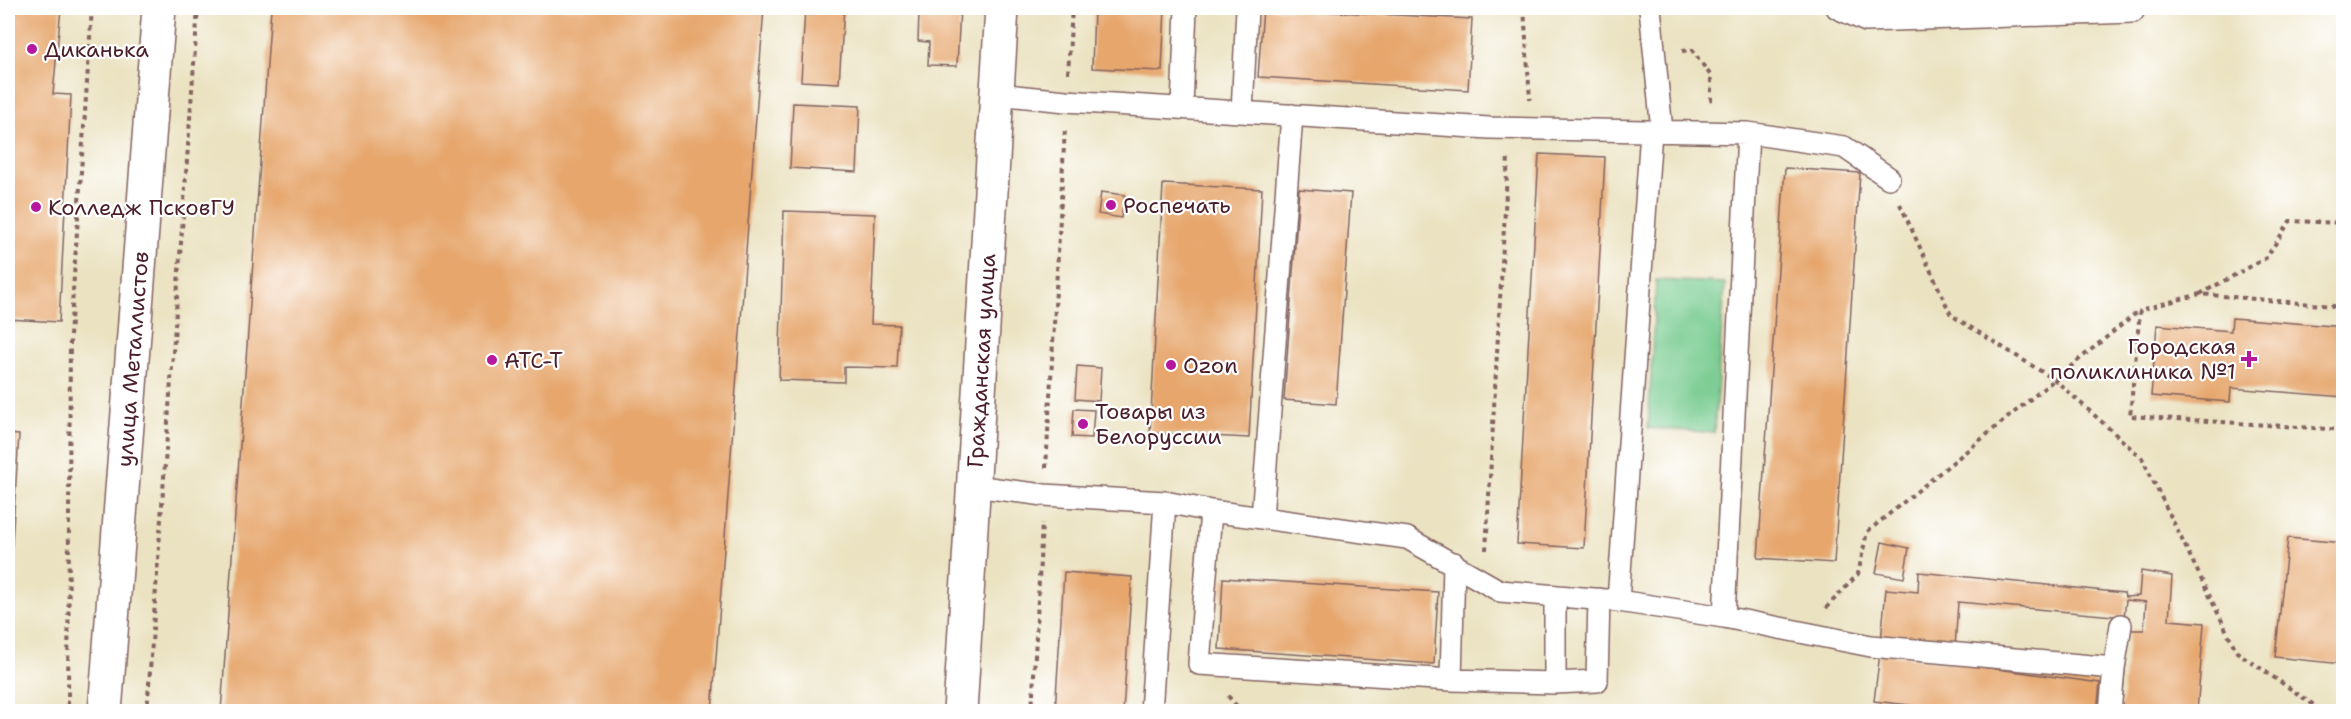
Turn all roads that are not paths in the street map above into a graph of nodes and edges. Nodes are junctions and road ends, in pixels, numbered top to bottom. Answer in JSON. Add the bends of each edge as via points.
{"nodes":[{"id":1,"x":159,"y":8,"type":"edge"},
{"id":2,"x":1002,"y":8,"type":"edge"},
{"id":3,"x":1186,"y":8,"type":"edge"},
{"id":4,"x":1247,"y":8,"type":"edge"},
{"id":5,"x":1650,"y":8,"type":"edge"},
{"id":6,"x":1837,"y":8,"type":"edge"},
{"id":7,"x":2132,"y":8,"type":"edge"},
{"id":8,"x":997,"y":94,"type":"junction"},
{"id":9,"x":1182,"y":108,"type":"junction"},
{"id":10,"x":1242,"y":112,"type":"junction"},
{"id":11,"x":1292,"y":115,"type":"junction"},
{"id":12,"x":1656,"y":131,"type":"junction"},
{"id":13,"x":1748,"y":133,"type":"junction"},
{"id":14,"x":1889,"y":178,"type":"road end"},
{"id":15,"x":974,"y":486,"type":"junction"},
{"id":16,"x":1166,"y":502,"type":"junction"},
{"id":17,"x":1211,"y":511,"type":"junction"},
{"id":18,"x":1262,"y":518,"type":"junction"},
{"id":19,"x":1454,"y":563,"type":"junction"},
{"id":20,"x":1555,"y":596,"type":"junction"},
{"id":21,"x":1609,"y":600,"type":"junction"},
{"id":22,"x":1724,"y":617,"type":"junction"},
{"id":23,"x":2121,"y":625,"type":"dead end"},
{"id":24,"x":2114,"y":668,"type":"junction"},
{"id":25,"x":1451,"y":680,"type":"junction"},
{"id":26,"x":1555,"y":683,"type":"junction"},
{"id":27,"x":105,"y":711,"type":"edge"},
{"id":28,"x":960,"y":711,"type":"edge"},
{"id":29,"x":1151,"y":711,"type":"edge"},
{"id":30,"x":2110,"y":711,"type":"edge"}],
"edges":[{"from":1,"to":27,"type":"street","name":"улица Металлистов"},
{"from":2,"to":8,"type":"street","name":"Гражданская улица"},
{"from":3,"to":9,"type":"lane"},
{"from":4,"to":10,"type":"lane"},
{"from":5,"to":12,"type":"lane"},
{"from":6,"to":7,"type":"lane","via":[[1866,21],[2133,12]]},
{"from":8,"to":9,"type":"lane"},
{"from":8,"to":15,"type":"street","name":"Гражданская улица"},
{"from":9,"to":10,"type":"lane"},
{"from":10,"to":11,"type":"lane"},
{"from":11,"to":12,"type":"lane","via":[[1509,129]]},
{"from":11,"to":18,"type":"lane"},
{"from":12,"to":13,"type":"lane"},
{"from":12,"to":21,"type":"lane"},
{"from":13,"to":14,"type":"lane","via":[[1844,147]]},
{"from":13,"to":22,"type":"lane"},
{"from":15,"to":16,"type":"lane","via":[[1044,495]]},
{"from":15,"to":28,"type":"street","name":"Гражданская улица"},
{"from":16,"to":17,"type":"lane"},
{"from":16,"to":29,"type":"lane"},
{"from":17,"to":18,"type":"lane"},
{"from":17,"to":25,"type":"lane","via":[[1199,664]]},
{"from":18,"to":19,"type":"lane","via":[[1407,538]]},
{"from":19,"to":20,"type":"lane","via":[[1500,591]]},
{"from":19,"to":25,"type":"lane"},
{"from":20,"to":21,"type":"lane"},
{"from":20,"to":26,"type":"lane"},
{"from":21,"to":22,"type":"lane"},
{"from":21,"to":26,"type":"lane","via":[[1597,681]]},
{"from":22,"to":24,"type":"lane","via":[[1871,646]]},
{"from":23,"to":24,"type":"lane"},
{"from":24,"to":30,"type":"lane"},
{"from":25,"to":26,"type":"lane"}]}
